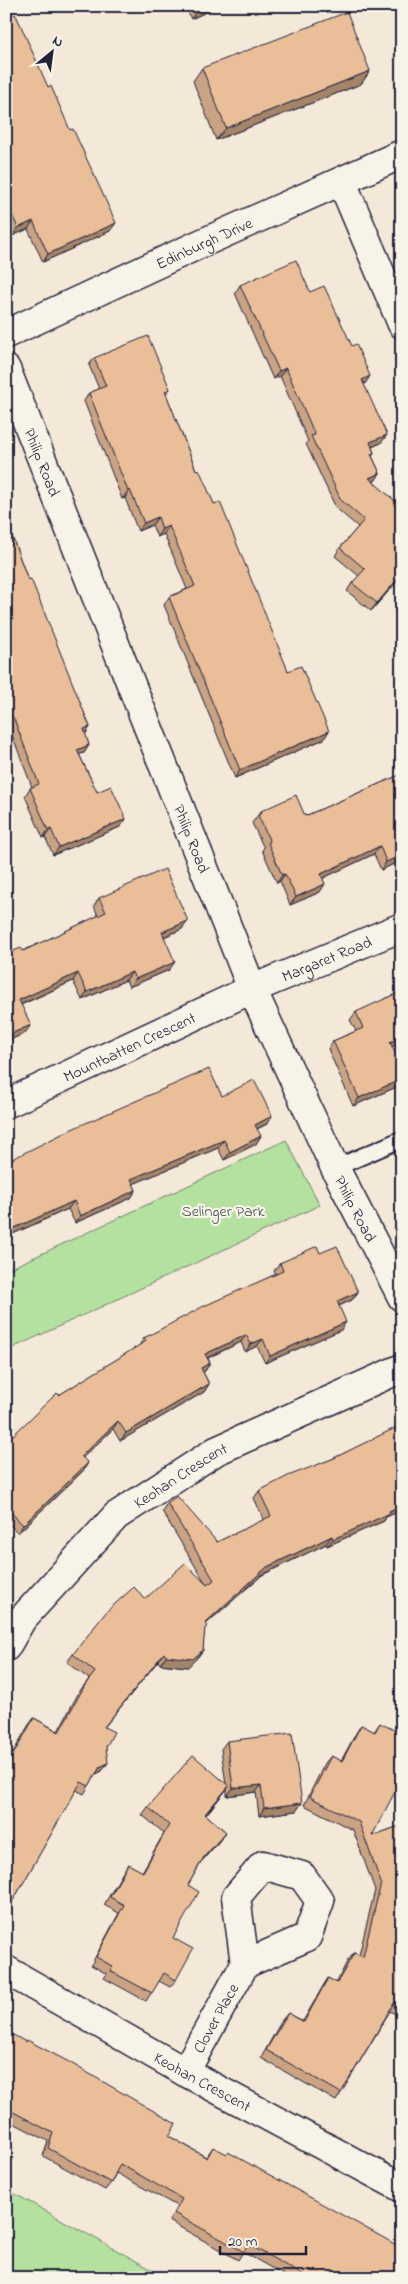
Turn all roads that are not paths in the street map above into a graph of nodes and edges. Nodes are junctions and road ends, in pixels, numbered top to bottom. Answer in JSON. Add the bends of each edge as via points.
{"nodes":[{"id":1,"x":402,"y":154,"type":"edge"},
{"id":2,"x":342,"y":182,"type":"junction"},
{"id":3,"x":402,"y":324,"type":"edge"},
{"id":4,"x":6,"y":334,"type":"edge"},
{"id":5,"x":6,"y":369,"type":"edge"},
{"id":6,"x":402,"y":928,"type":"edge"},
{"id":7,"x":252,"y":989,"type":"junction"},
{"id":8,"x":6,"y":1104,"type":"edge"},
{"id":9,"x":402,"y":1139,"type":"edge"},
{"id":10,"x":335,"y":1168,"type":"junction"},
{"id":11,"x":402,"y":1297,"type":"edge"},
{"id":12,"x":402,"y":1368,"type":"edge"},
{"id":13,"x":6,"y":1647,"type":"edge"},
{"id":14,"x":245,"y":1964,"type":"dead end"},
{"id":15,"x":6,"y":1970,"type":"edge"},
{"id":16,"x":185,"y":2072,"type":"junction"},
{"id":17,"x":402,"y":2188,"type":"edge"}],
"edges":[{"from":1,"to":2,"type":"street","name":"Edinburgh Drive"},
{"from":2,"to":3,"type":"street"},
{"from":2,"to":4,"type":"street","name":"Edinburgh Drive"},
{"from":5,"to":7,"type":"street","name":"Philip Road"},
{"from":6,"to":7,"type":"street","name":"Margaret Road"},
{"from":7,"to":8,"type":"street","name":"Mountbatten Crescent"},
{"from":7,"to":10,"type":"street","name":"Philip Road"},
{"from":9,"to":10,"type":"lane"},
{"from":10,"to":11,"type":"street","name":"Philip Road"},
{"from":12,"to":13,"type":"street","name":"Keohan Crescent","via":[[216,1451],[116,1516],[22,1618]]},
{"from":14,"to":16,"type":"street","name":"Clover Place"},
{"from":15,"to":16,"type":"street","name":"Keohan Crescent"},
{"from":16,"to":17,"type":"street","name":"Keohan Crescent"}]}
